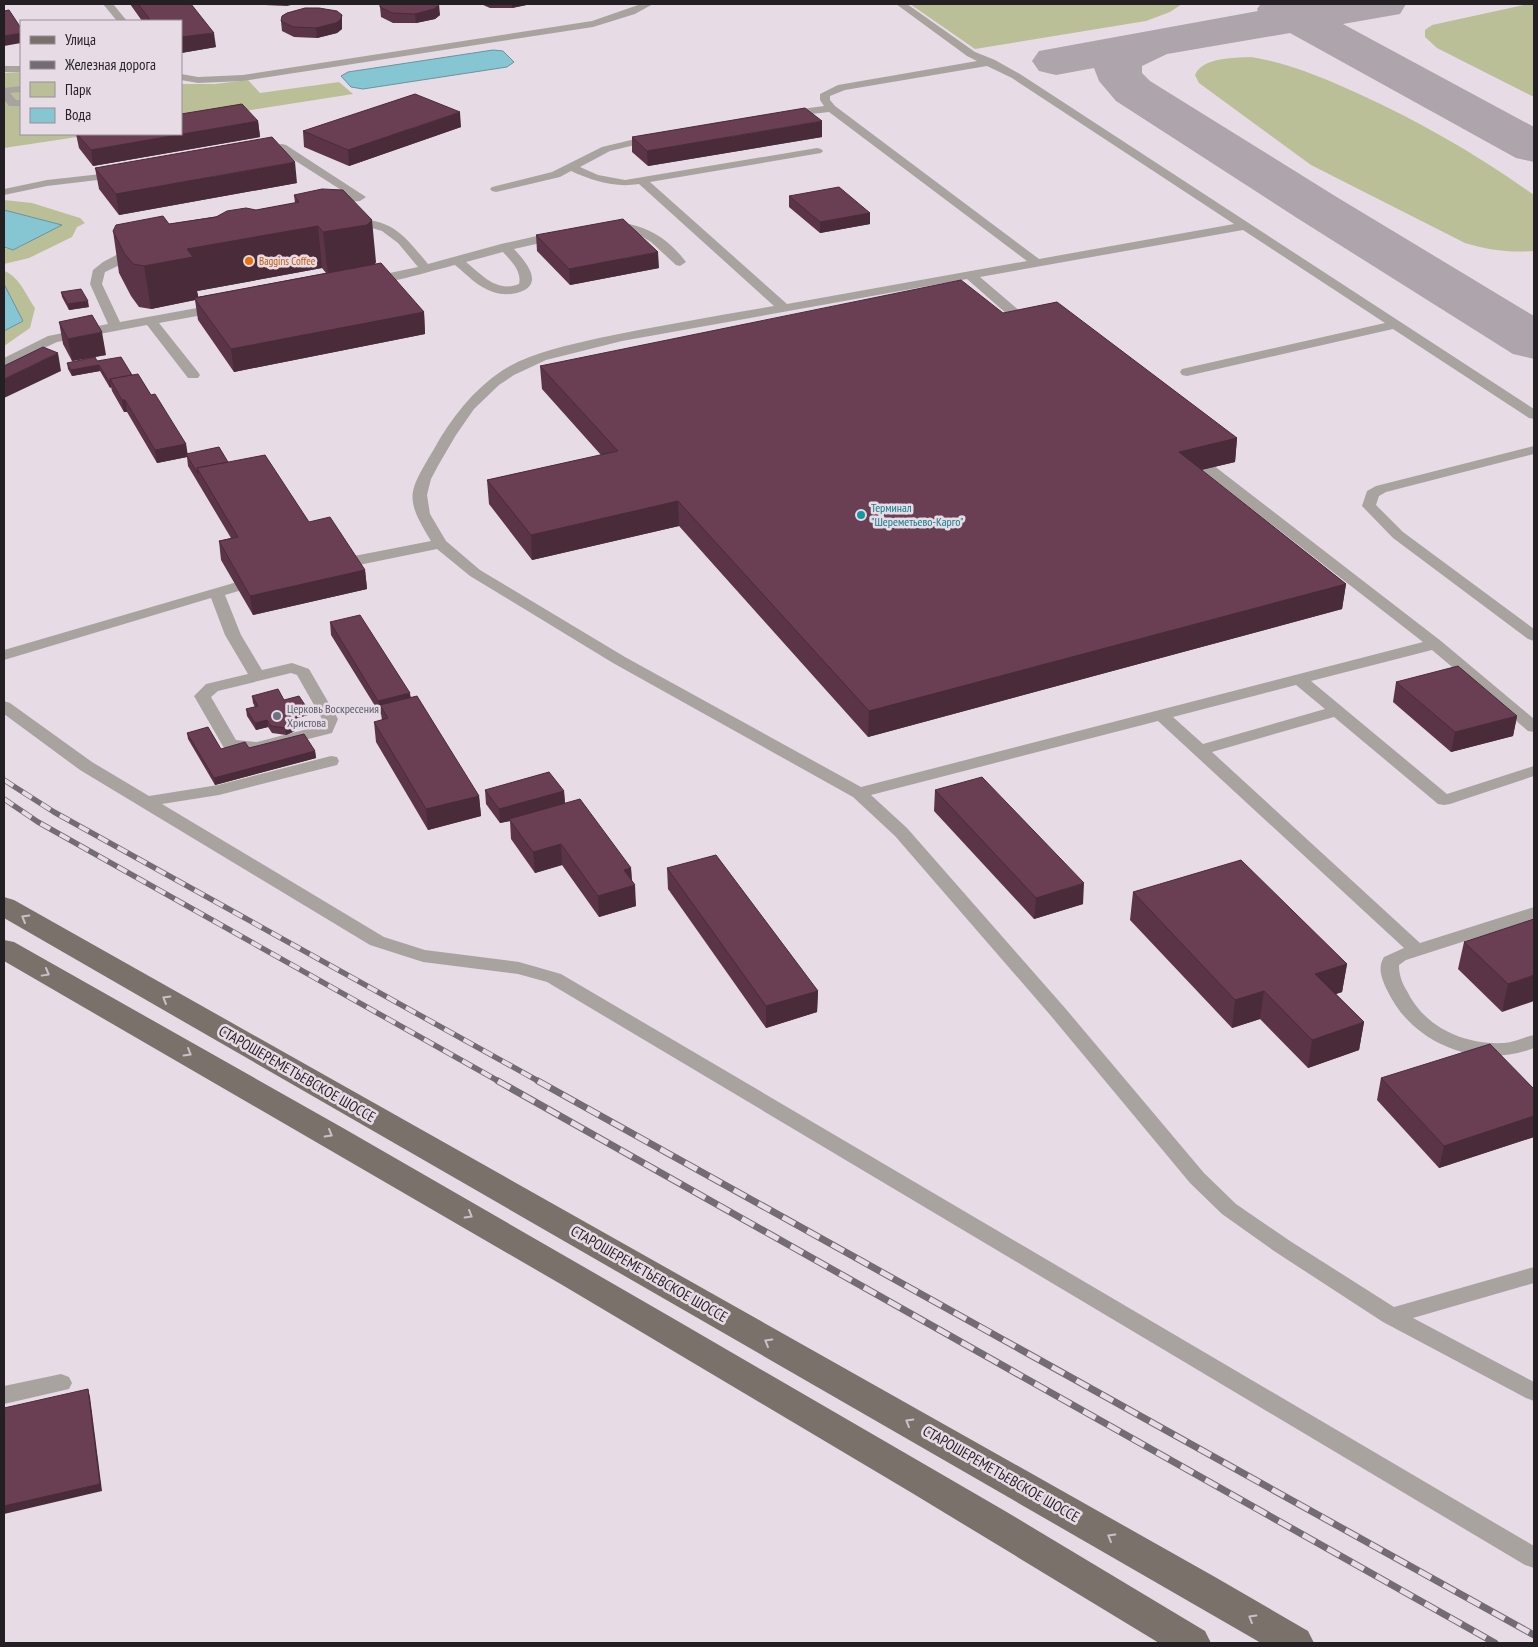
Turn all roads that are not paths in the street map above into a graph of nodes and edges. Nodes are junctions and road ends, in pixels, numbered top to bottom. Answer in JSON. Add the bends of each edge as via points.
{"nodes":[{"id":1,"x":108,"y":4,"type":"edge"},
{"id":2,"x":648,"y":4,"type":"edge"},
{"id":3,"x":901,"y":4,"type":"edge"},
{"id":4,"x":121,"y":20,"type":"edge"},
{"id":5,"x":991,"y":62,"type":"junction"},
{"id":6,"x":4,"y":69,"type":"edge"},
{"id":7,"x":20,"y":69,"type":"edge"},
{"id":8,"x":182,"y":77,"type":"edge"},
{"id":9,"x":20,"y":89,"type":"edge"},
{"id":10,"x":4,"y":92,"type":"edge"},
{"id":11,"x":20,"y":103,"type":"edge"},
{"id":12,"x":832,"y":108,"type":"junction"},
{"id":13,"x":774,"y":116,"type":"edge"},
{"id":14,"x":667,"y":135,"type":"edge"},
{"id":15,"x":817,"y":151,"type":"dead end"},
{"id":16,"x":243,"y":154,"type":"edge"},
{"id":17,"x":572,"y":167,"type":"junction"},
{"id":18,"x":127,"y":173,"type":"edge"},
{"id":19,"x":642,"y":181,"type":"junction"},
{"id":20,"x":496,"y":189,"type":"dead end"},
{"id":21,"x":4,"y":192,"type":"edge"},
{"id":22,"x":312,"y":206,"type":"edge"},
{"id":23,"x":342,"y":225,"type":"edge"},
{"id":24,"x":1244,"y":226,"type":"junction"},
{"id":25,"x":596,"y":228,"type":"edge"},
{"id":26,"x":569,"y":233,"type":"edge"},
{"id":27,"x":149,"y":241,"type":"edge"},
{"id":28,"x":506,"y":247,"type":"junction"},
{"id":29,"x":145,"y":256,"type":"edge"},
{"id":30,"x":458,"y":261,"type":"junction"},
{"id":31,"x":680,"y":262,"type":"dead end"},
{"id":32,"x":1037,"y":263,"type":"junction"},
{"id":33,"x":107,"y":264,"type":"junction"},
{"id":34,"x":426,"y":269,"type":"junction"},
{"id":35,"x":970,"y":275,"type":"junction"},
{"id":36,"x":355,"y":283,"type":"edge"},
{"id":37,"x":228,"y":306,"type":"edge"},
{"id":38,"x":784,"y":308,"type":"junction"},
{"id":39,"x":150,"y":320,"type":"junction"},
{"id":40,"x":1398,"y":324,"type":"junction"},
{"id":41,"x":116,"y":327,"type":"junction"},
{"id":42,"x":1032,"y":329,"type":"edge"},
{"id":43,"x":4,"y":363,"type":"edge"},
{"id":44,"x":1187,"y":372,"type":"dead end"},
{"id":45,"x":193,"y":375,"type":"dead end"},
{"id":46,"x":1534,"y":414,"type":"edge"},
{"id":47,"x":1534,"y":450,"type":"edge"},
{"id":48,"x":1208,"y":468,"type":"edge"},
{"id":49,"x":440,"y":544,"type":"junction"},
{"id":50,"x":349,"y":562,"type":"edge"},
{"id":51,"x":237,"y":588,"type":"edge"},
{"id":52,"x":216,"y":592,"type":"junction"},
{"id":53,"x":1534,"y":636,"type":"edge"},
{"id":54,"x":1435,"y":644,"type":"junction"},
{"id":55,"x":4,"y":655,"type":"edge"},
{"id":56,"x":257,"y":676,"type":"junction"},
{"id":57,"x":1299,"y":679,"type":"junction"},
{"id":58,"x":4,"y":706,"type":"edge"},
{"id":59,"x":1336,"y":710,"type":"junction"},
{"id":60,"x":1162,"y":715,"type":"junction"},
{"id":61,"x":1534,"y":727,"type":"edge"},
{"id":62,"x":1200,"y":750,"type":"junction"},
{"id":63,"x":331,"y":760,"type":"dead end"},
{"id":64,"x":1534,"y":770,"type":"edge"},
{"id":65,"x":859,"y":793,"type":"junction"},
{"id":66,"x":146,"y":802,"type":"junction"},
{"id":67,"x":4,"y":906,"type":"edge"},
{"id":68,"x":1534,"y":913,"type":"edge"},
{"id":69,"x":4,"y":949,"type":"edge"},
{"id":70,"x":1416,"y":950,"type":"junction"},
{"id":71,"x":1534,"y":1041,"type":"edge"},
{"id":72,"x":1492,"y":1049,"type":"junction"},
{"id":73,"x":1513,"y":1069,"type":"edge"},
{"id":74,"x":1534,"y":1275,"type":"edge"},
{"id":75,"x":1391,"y":1316,"type":"junction"},
{"id":76,"x":61,"y":1383,"type":"dead end"},
{"id":77,"x":1534,"y":1392,"type":"edge"},
{"id":78,"x":4,"y":1396,"type":"edge"},
{"id":79,"x":1534,"y":1558,"type":"edge"},
{"id":80,"x":1191,"y":1643,"type":"edge"},
{"id":81,"x":1294,"y":1643,"type":"edge"}],
"edges":[{"from":1,"to":4,"type":"lane"},
{"from":2,"to":8,"type":"lane","via":[[593,24],[244,78],[198,80]]},
{"from":3,"to":5,"type":"lane","via":[[971,54]]},
{"from":5,"to":12,"type":"lane","via":[[829,91],[825,100]]},
{"from":5,"to":24,"type":"lane"},
{"from":6,"to":7,"type":"lane"},
{"from":9,"to":10,"type":"lane"},
{"from":10,"to":11,"type":"lane","via":[[14,104]]},
{"from":12,"to":13,"type":"lane"},
{"from":12,"to":32,"type":"lane"},
{"from":14,"to":17,"type":"lane","via":[[606,149]]},
{"from":15,"to":19,"type":"lane"},
{"from":16,"to":22,"type":"lane","via":[[282,147],[360,197]]},
{"from":17,"to":19,"type":"lane","via":[[595,178]]},
{"from":17,"to":20,"type":"lane","via":[[556,175]]},
{"from":18,"to":21,"type":"lane"},
{"from":19,"to":38,"type":"lane"},
{"from":23,"to":34,"type":"lane","via":[[365,222],[392,230]]},
{"from":24,"to":32,"type":"lane"},
{"from":24,"to":40,"type":"lane"},
{"from":25,"to":31,"type":"lane","via":[[620,225],[645,231]]},
{"from":26,"to":28,"type":"lane"},
{"from":27,"to":33,"type":"lane"},
{"from":28,"to":30,"type":"lane"},
{"from":28,"to":30,"type":"lane","via":[[527,278],[524,286],[514,290],[496,291]]},
{"from":29,"to":33,"type":"lane"},
{"from":30,"to":34,"type":"lane"},
{"from":32,"to":35,"type":"lane"},
{"from":33,"to":41,"type":"lane","via":[[99,270],[96,284]]},
{"from":34,"to":36,"type":"lane"},
{"from":35,"to":38,"type":"lane"},
{"from":35,"to":42,"type":"lane"},
{"from":37,"to":39,"type":"lane"},
{"from":38,"to":49,"type":"lane","via":[[622,337],[540,357],[492,383],[464,411],[446,438],[426,475],[419,496],[421,510]]},
{"from":39,"to":41,"type":"lane"},
{"from":39,"to":45,"type":"lane"},
{"from":40,"to":44,"type":"lane"},
{"from":40,"to":46,"type":"lane"},
{"from":41,"to":43,"type":"lane","via":[[54,340]]},
{"from":47,"to":53,"type":"lane","via":[[1381,489],[1372,494],[1369,506],[1398,535]]},
{"from":48,"to":54,"type":"lane"},
{"from":49,"to":50,"type":"lane"},
{"from":49,"to":65,"type":"lane","via":[[475,573],[619,660]]},
{"from":51,"to":52,"type":"lane"},
{"from":52,"to":55,"type":"lane"},
{"from":52,"to":56,"type":"lane","via":[[233,635]]},
{"from":54,"to":57,"type":"lane"},
{"from":54,"to":61,"type":"lane"},
{"from":56,"to":56,"type":"lane","via":[[212,687],[202,696],[230,744],[257,747],[326,729],[330,719],[302,672],[292,668]]},
{"from":57,"to":59,"type":"lane"},
{"from":57,"to":60,"type":"lane"},
{"from":58,"to":66,"type":"lane","via":[[74,758]]},
{"from":59,"to":62,"type":"lane"},
{"from":59,"to":64,"type":"lane","via":[[1444,800]]},
{"from":60,"to":62,"type":"lane"},
{"from":60,"to":65,"type":"lane"},
{"from":62,"to":70,"type":"lane"},
{"from":63,"to":66,"type":"lane","via":[[219,790]]},
{"from":65,"to":75,"type":"lane","via":[[901,832],[1197,1178],[1229,1209]]},
{"from":66,"to":79,"type":"lane","via":[[377,941],[423,956],[519,968],[554,978]]},
{"from":81,"to":67,"type":"main road","name":"СТАРОШЕРЕМЕТЬЕВСКОЕ ШОССЕ","one_way":true},
{"from":68,"to":70,"type":"lane"},
{"from":69,"to":80,"type":"main road","one_way":true,"via":[[404,1177],[1038,1548]]},
{"from":70,"to":72,"type":"lane","via":[[1391,961],[1389,968],[1399,996],[1411,1014],[1442,1038]]},
{"from":71,"to":72,"type":"lane","via":[[1511,1049]]},
{"from":72,"to":73,"type":"lane"},
{"from":74,"to":75,"type":"lane"},
{"from":75,"to":77,"type":"lane"},
{"from":76,"to":78,"type":"lane"}]}
